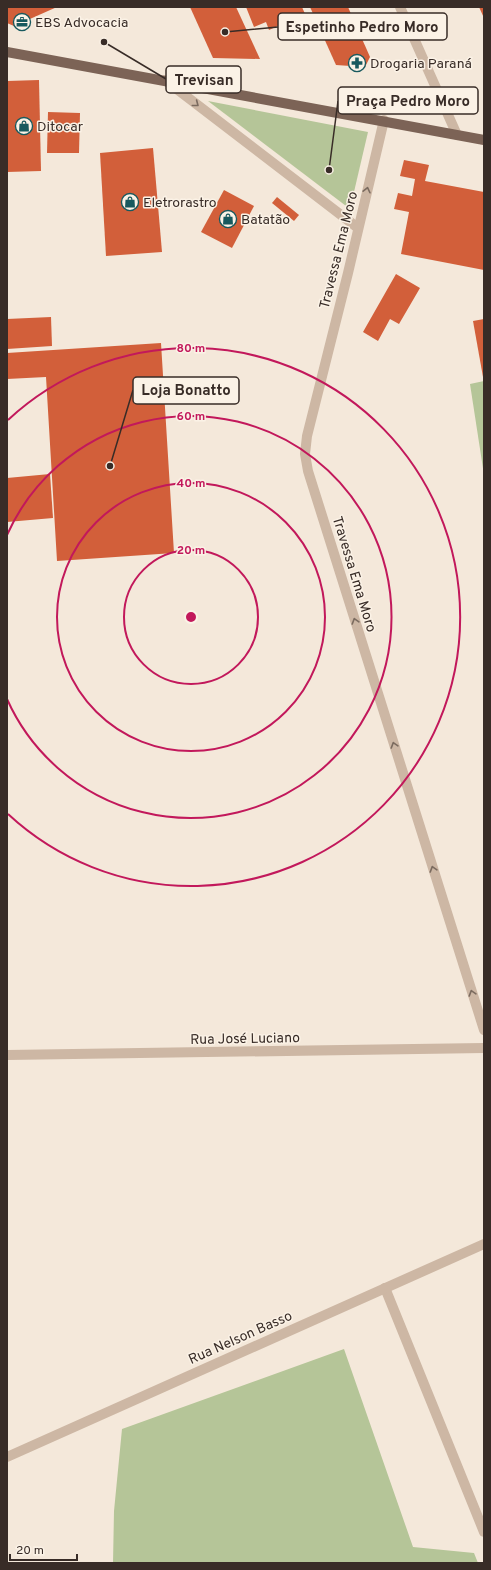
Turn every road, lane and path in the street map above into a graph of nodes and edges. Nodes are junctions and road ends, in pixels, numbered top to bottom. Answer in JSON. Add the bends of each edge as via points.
{"nodes":[{"id":1,"x":400,"y":7,"type":"edge"},
{"id":2,"x":7,"y":52,"type":"edge"},
{"id":3,"x":165,"y":80,"type":"junction"},
{"id":4,"x":384,"y":120,"type":"junction"},
{"id":5,"x":457,"y":135,"type":"junction"},
{"id":6,"x":484,"y":140,"type":"edge"},
{"id":7,"x":358,"y":228,"type":"junction"},
{"id":8,"x":484,"y":1030,"type":"edge"},
{"id":9,"x":484,"y":1048,"type":"edge"},
{"id":10,"x":7,"y":1055,"type":"edge"},
{"id":11,"x":484,"y":1244,"type":"edge"},
{"id":12,"x":385,"y":1288,"type":"junction"},
{"id":13,"x":7,"y":1457,"type":"edge"},
{"id":14,"x":484,"y":1532,"type":"edge"}],
"edges":[{"from":1,"to":5,"type":"street"},
{"from":2,"to":3,"type":"main road"},
{"from":3,"to":4,"type":"main road"},
{"from":3,"to":7,"type":"street","one_way":true},
{"from":4,"to":5,"type":"main road"},
{"from":7,"to":4,"type":"street","name":"Travessa Ema Moro","one_way":true},
{"from":5,"to":6,"type":"main road"},
{"from":8,"to":7,"type":"street","name":"Travessa Ema Moro","one_way":true,"via":[[310,478],[305,454],[307,436]]},
{"from":9,"to":10,"type":"street","name":"Rua José Luciano"},
{"from":11,"to":12,"type":"street","name":"Rua Nelson Basso"},
{"from":12,"to":13,"type":"street","name":"Rua Nelson Basso"},
{"from":12,"to":14,"type":"street"}]}
